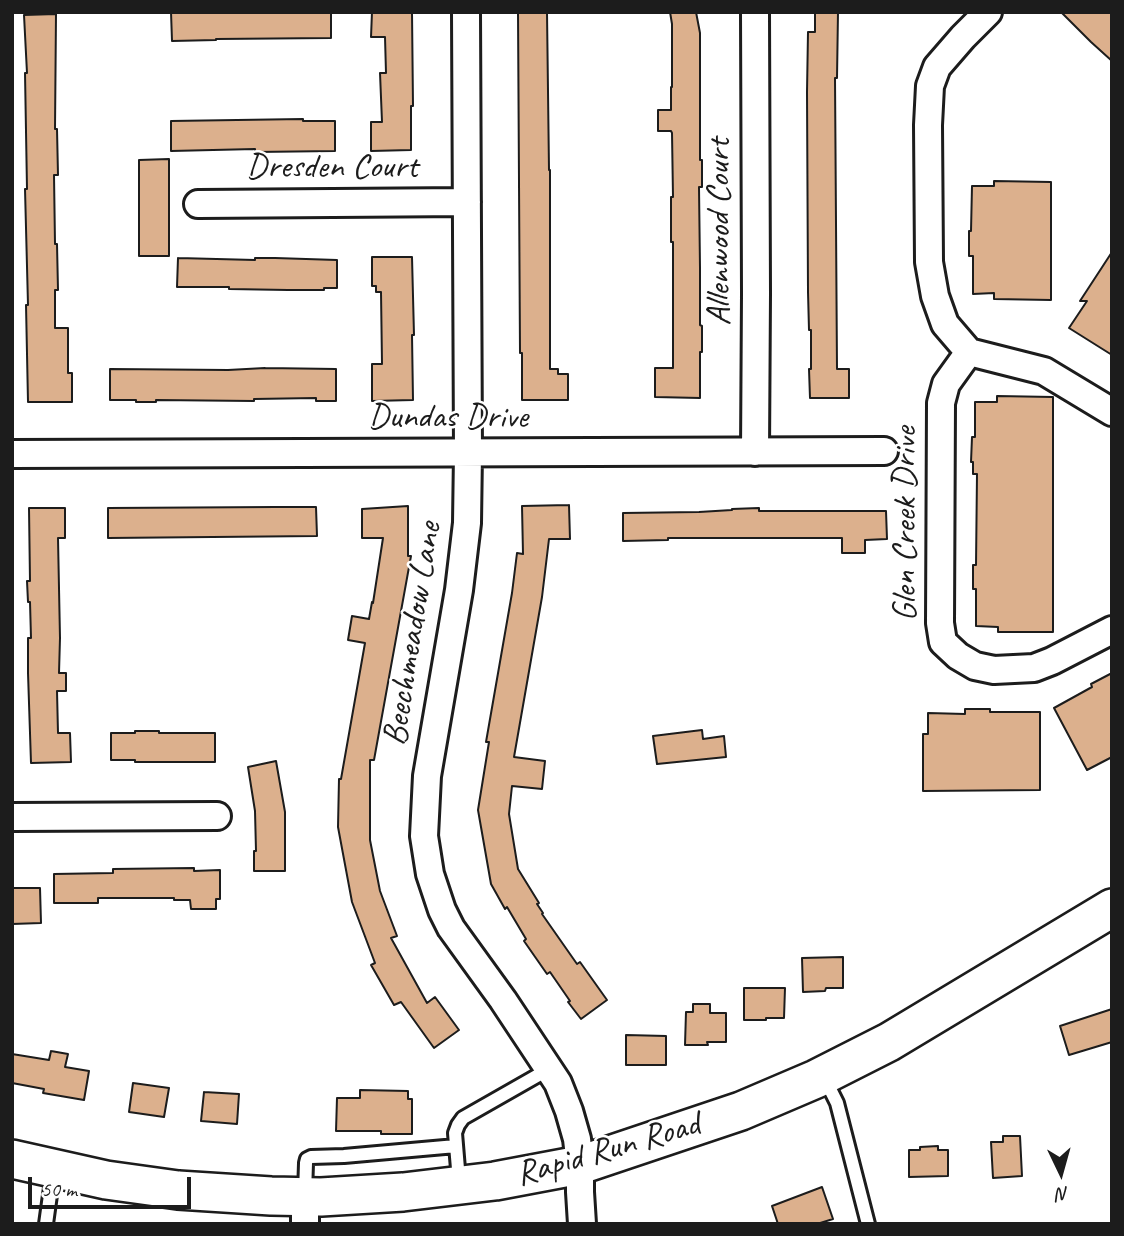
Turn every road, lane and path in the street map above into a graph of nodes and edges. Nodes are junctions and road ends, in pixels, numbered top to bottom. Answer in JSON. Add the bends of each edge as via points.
{"nodes":[{"id":1,"x":466,"y":12,"type":"edge"},
{"id":2,"x":755,"y":12,"type":"edge"},
{"id":3,"x":988,"y":12,"type":"edge"},
{"id":4,"x":467,"y":202,"type":"junction"},
{"id":5,"x":198,"y":204,"type":"dead end"},
{"id":6,"x":969,"y":352,"type":"junction"},
{"id":7,"x":1112,"y":412,"type":"edge"},
{"id":8,"x":884,"y":451,"type":"dead end"},
{"id":9,"x":755,"y":452,"type":"junction"},
{"id":10,"x":468,"y":453,"type":"junction"},
{"id":11,"x":12,"y":454,"type":"edge"},
{"id":12,"x":1112,"y":630,"type":"edge"},
{"id":13,"x":217,"y":816,"type":"dead end"},
{"id":14,"x":12,"y":817,"type":"edge"},
{"id":15,"x":1112,"y":908,"type":"edge"},
{"id":16,"x":550,"y":1069,"type":"junction"},
{"id":17,"x":823,"y":1076,"type":"junction"},
{"id":18,"x":456,"y":1146,"type":"junction"},
{"id":19,"x":12,"y":1159,"type":"edge"},
{"id":20,"x":580,"y":1165,"type":"junction"},
{"id":21,"x":53,"y":1169,"type":"junction"},
{"id":22,"x":459,"y":1185,"type":"junction"},
{"id":23,"x":305,"y":1210,"type":"edge"},
{"id":24,"x":47,"y":1224,"type":"edge"},
{"id":25,"x":582,"y":1224,"type":"edge"},
{"id":26,"x":868,"y":1224,"type":"edge"}],
"edges":[{"from":1,"to":4,"type":"street","name":"Beechmeadow Lane"},
{"from":2,"to":9,"type":"street","name":"Allenwood Court"},
{"from":3,"to":6,"type":"street","via":[[937,67],[930,86],[929,262],[946,324]]},
{"from":4,"to":5,"type":"street","name":"Dresden Court"},
{"from":4,"to":10,"type":"street","name":"Beechmeadow Lane"},
{"from":6,"to":7,"type":"street","via":[[1044,371]]},
{"from":6,"to":12,"type":"street","name":"Glen Creek Drive","via":[[946,384],[941,403],[943,642],[975,666],[1034,668]]},
{"from":8,"to":9,"type":"street","name":"Dundas Drive"},
{"from":9,"to":10,"type":"street","name":"Dundas Drive"},
{"from":10,"to":11,"type":"street","name":"Dundas Drive"},
{"from":10,"to":16,"type":"street","name":"Beechmeadow Lane","via":[[467,523],[427,776],[424,836],[430,874],[451,928]]},
{"from":13,"to":14,"type":"street"},
{"from":15,"to":17,"type":"street","name":"Rapid Run Road","via":[[889,1042]]},
{"from":16,"to":18,"type":"lane","via":[[463,1118],[455,1133]]},
{"from":16,"to":20,"type":"street","name":"Beechmeadow Lane","via":[[569,1111]]},
{"from":17,"to":20,"type":"street","name":"Rapid Run Road","via":[[741,1111]]},
{"from":17,"to":26,"type":"lane","via":[[837,1103]]},
{"from":18,"to":22,"type":"lane"},
{"from":18,"to":23,"type":"lane","via":[[311,1157],[306,1163]]},
{"from":19,"to":21,"type":"street","name":"Rapid Run Road"},
{"from":20,"to":22,"type":"street","name":"Rapid Run Road"},
{"from":20,"to":25,"type":"street","name":"Beechmeadow Lane"},
{"from":21,"to":23,"type":"street","name":"Rapid Run Road"},
{"from":21,"to":24,"type":"lane"},
{"from":22,"to":23,"type":"street","name":"Rapid Run Road"}]}
